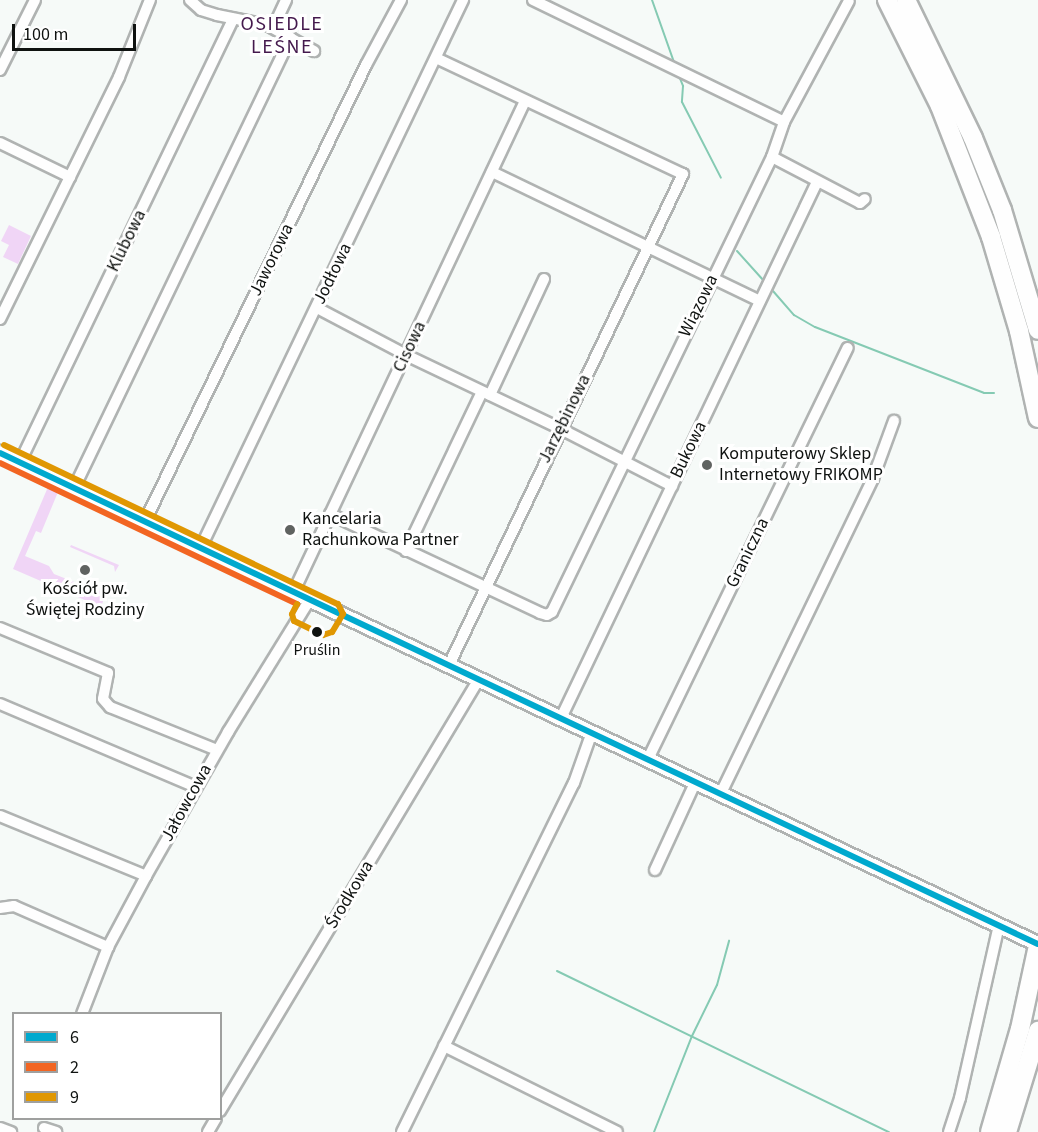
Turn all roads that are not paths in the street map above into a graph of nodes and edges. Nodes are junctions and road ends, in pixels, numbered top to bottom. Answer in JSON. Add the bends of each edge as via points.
{"nodes":[{"id":1,"x":35,"y":0,"type":"edge"},
{"id":2,"x":150,"y":0,"type":"edge"},
{"id":3,"x":190,"y":0,"type":"edge"},
{"id":4,"x":286,"y":0,"type":"edge"},
{"id":5,"x":401,"y":0,"type":"edge"},
{"id":6,"x":463,"y":0,"type":"edge"},
{"id":7,"x":533,"y":0,"type":"edge"},
{"id":8,"x":887,"y":0,"type":"edge"},
{"id":9,"x":906,"y":0,"type":"edge"},
{"id":10,"x":849,"y":1,"type":"edge"},
{"id":11,"x":233,"y":19,"type":"junction"},
{"id":12,"x":273,"y":28,"type":"junction"},
{"id":13,"x":291,"y":37,"type":"junction"},
{"id":14,"x":314,"y":51,"type":"dead end"},
{"id":15,"x":436,"y":58,"type":"junction"},
{"id":16,"x":0,"y":70,"type":"edge"},
{"id":17,"x":525,"y":100,"type":"junction"},
{"id":18,"x":784,"y":122,"type":"junction"},
{"id":19,"x":0,"y":143,"type":"edge"},
{"id":20,"x":772,"y":157,"type":"junction"},
{"id":21,"x":492,"y":172,"type":"junction"},
{"id":22,"x":70,"y":177,"type":"junction"},
{"id":23,"x":817,"y":182,"type":"junction"},
{"id":24,"x":865,"y":199,"type":"dead end"},
{"id":25,"x":649,"y":247,"type":"junction"},
{"id":26,"x":713,"y":277,"type":"junction"},
{"id":27,"x":544,"y":279,"type":"dead end"},
{"id":28,"x":760,"y":301,"type":"junction"},
{"id":29,"x":317,"y":308,"type":"junction"},
{"id":30,"x":0,"y":320,"type":"edge"},
{"id":31,"x":1038,"y":330,"type":"edge"},
{"id":32,"x":848,"y":348,"type":"dead end"},
{"id":33,"x":406,"y":355,"type":"junction"},
{"id":34,"x":486,"y":394,"type":"junction"},
{"id":35,"x":1038,"y":418,"type":"edge"},
{"id":36,"x":894,"y":421,"type":"dead end"},
{"id":37,"x":561,"y":429,"type":"junction"},
{"id":38,"x":0,"y":453,"type":"edge"},
{"id":39,"x":20,"y":462,"type":"junction"},
{"id":40,"x":624,"y":462,"type":"junction"},
{"id":41,"x":672,"y":486,"type":"junction"},
{"id":42,"x":74,"y":488,"type":"junction"},
{"id":43,"x":330,"y":514,"type":"junction"},
{"id":44,"x":145,"y":521,"type":"junction"},
{"id":45,"x":201,"y":547,"type":"junction"},
{"id":46,"x":406,"y":551,"type":"junction"},
{"id":47,"x":484,"y":587,"type":"junction"},
{"id":48,"x":293,"y":593,"type":"junction"},
{"id":49,"x":309,"y":601,"type":"junction"},
{"id":50,"x":0,"y":628,"type":"edge"},
{"id":51,"x":449,"y":665,"type":"junction"},
{"id":52,"x":479,"y":679,"type":"junction"},
{"id":53,"x":0,"y":704,"type":"edge"},
{"id":54,"x":561,"y":718,"type":"junction"},
{"id":55,"x":592,"y":732,"type":"junction"},
{"id":56,"x":217,"y":750,"type":"junction"},
{"id":57,"x":648,"y":759,"type":"junction"},
{"id":58,"x":696,"y":781,"type":"junction"},
{"id":59,"x":196,"y":787,"type":"junction"},
{"id":60,"x":721,"y":793,"type":"junction"},
{"id":61,"x":0,"y":816,"type":"edge"},
{"id":62,"x":655,"y":870,"type":"dead end"},
{"id":63,"x":146,"y":876,"type":"junction"},
{"id":64,"x":3,"y":907,"type":"edge"},
{"id":65,"x":999,"y":925,"type":"junction"},
{"id":66,"x":1038,"y":945,"type":"edge"},
{"id":67,"x":108,"y":947,"type":"junction"},
{"id":68,"x":83,"y":1012,"type":"edge"},
{"id":69,"x":1038,"y":1031,"type":"edge"},
{"id":70,"x":444,"y":1046,"type":"junction"},
{"id":71,"x":222,"y":1108,"type":"edge"},
{"id":72,"x":43,"y":1126,"type":"edge"},
{"id":73,"x":0,"y":1128,"type":"edge"},
{"id":74,"x":11,"y":1132,"type":"edge"},
{"id":75,"x":56,"y":1132,"type":"edge"},
{"id":76,"x":402,"y":1132,"type":"edge"},
{"id":77,"x":617,"y":1132,"type":"edge"},
{"id":78,"x":949,"y":1132,"type":"edge"},
{"id":79,"x":990,"y":1132,"type":"edge"},
{"id":80,"x":1007,"y":1132,"type":"edge"}],
"edges":[{"from":1,"to":16,"type":"street"},
{"from":2,"to":22,"type":"street","via":[[119,77]]},
{"from":3,"to":11,"type":"street","via":[[201,10]]},
{"from":4,"to":12,"type":"street"},
{"from":5,"to":44,"type":"street","name":"Jaworowa"},
{"from":6,"to":15,"type":"street","name":"Jodłowa"},
{"from":7,"to":18,"type":"street"},
{"from":8,"to":35,"type":"highway","via":[[940,106],[991,237],[1019,331]]},
{"from":9,"to":31,"type":"highway","via":[[973,138],[1002,210]]},
{"from":10,"to":18,"type":"street","name":"Wiązowa"},
{"from":11,"to":12,"type":"street"},
{"from":11,"to":39,"type":"street","name":"Klubowa"},
{"from":12,"to":13,"type":"street"},
{"from":13,"to":14,"type":"street"},
{"from":13,"to":42,"type":"street"},
{"from":15,"to":17,"type":"street"},
{"from":15,"to":29,"type":"street","name":"Jodłowa"},
{"from":17,"to":21,"type":"street","name":"Cisowa"},
{"from":17,"to":25,"type":"street","name":"Jarzębinowa","via":[[683,174]]},
{"from":18,"to":20,"type":"street","name":"Wiązowa"},
{"from":19,"to":22,"type":"street"},
{"from":20,"to":23,"type":"street"},
{"from":20,"to":26,"type":"street","name":"Wiązowa"},
{"from":21,"to":25,"type":"street"},
{"from":21,"to":33,"type":"street","name":"Cisowa"},
{"from":22,"to":30,"type":"street"},
{"from":23,"to":24,"type":"street","via":[[860,202]]},
{"from":23,"to":28,"type":"street","name":"Bukowa"},
{"from":25,"to":26,"type":"street"},
{"from":25,"to":37,"type":"street","name":"Jarzębinowa"},
{"from":26,"to":28,"type":"street"},
{"from":26,"to":40,"type":"street","name":"Wiązowa"},
{"from":27,"to":34,"type":"street"},
{"from":28,"to":41,"type":"street","name":"Bukowa"},
{"from":29,"to":33,"type":"street"},
{"from":29,"to":45,"type":"street","name":"Jodłowa"},
{"from":32,"to":57,"type":"street","name":"Graniczna"},
{"from":33,"to":34,"type":"street"},
{"from":33,"to":43,"type":"street","name":"Cisowa"},
{"from":34,"to":37,"type":"street"},
{"from":34,"to":46,"type":"street"},
{"from":36,"to":60,"type":"street","via":[[873,478]]},
{"from":37,"to":40,"type":"street"},
{"from":37,"to":47,"type":"street","name":"Jarzębinowa"},
{"from":38,"to":39,"type":"street"},
{"from":39,"to":42,"type":"street"},
{"from":40,"to":41,"type":"street"},
{"from":40,"to":47,"type":"street","name":"Wiązowa","via":[[552,612],[540,613]]},
{"from":41,"to":54,"type":"street","name":"Bukowa"},
{"from":42,"to":44,"type":"street"},
{"from":43,"to":46,"type":"street"},
{"from":43,"to":48,"type":"street","name":"Cisowa"},
{"from":44,"to":45,"type":"street"},
{"from":45,"to":48,"type":"street"},
{"from":46,"to":47,"type":"street"},
{"from":47,"to":51,"type":"street","name":"Jarzębinowa"},
{"from":48,"to":49,"type":"street"},
{"from":49,"to":51,"type":"street"},
{"from":49,"to":56,"type":"street","name":"Jałowcowa"},
{"from":50,"to":56,"type":"street","via":[[108,673],[103,699],[110,707]]},
{"from":51,"to":52,"type":"street"},
{"from":52,"to":54,"type":"street"},
{"from":52,"to":71,"type":"street","name":"Środkowa"},
{"from":53,"to":59,"type":"street"},
{"from":54,"to":55,"type":"street"},
{"from":55,"to":57,"type":"street"},
{"from":55,"to":70,"type":"street","via":[[574,783]]},
{"from":56,"to":59,"type":"street","name":"Jałowcowa"},
{"from":57,"to":58,"type":"street"},
{"from":58,"to":60,"type":"street"},
{"from":58,"to":62,"type":"street"},
{"from":59,"to":63,"type":"street","name":"Jałowcowa"},
{"from":60,"to":65,"type":"street"},
{"from":61,"to":63,"type":"street"},
{"from":63,"to":67,"type":"street","name":"Jałowcowa"},
{"from":64,"to":67,"type":"street","via":[[14,906]]},
{"from":65,"to":66,"type":"street"},
{"from":65,"to":78,"type":"street"},
{"from":66,"to":79,"type":"highway"},
{"from":67,"to":68,"type":"street","name":"Jałowcowa"},
{"from":69,"to":80,"type":"highway"},
{"from":70,"to":76,"type":"street"},
{"from":70,"to":77,"type":"street"},
{"from":72,"to":75,"type":"street"},
{"from":73,"to":74,"type":"street"}]}
